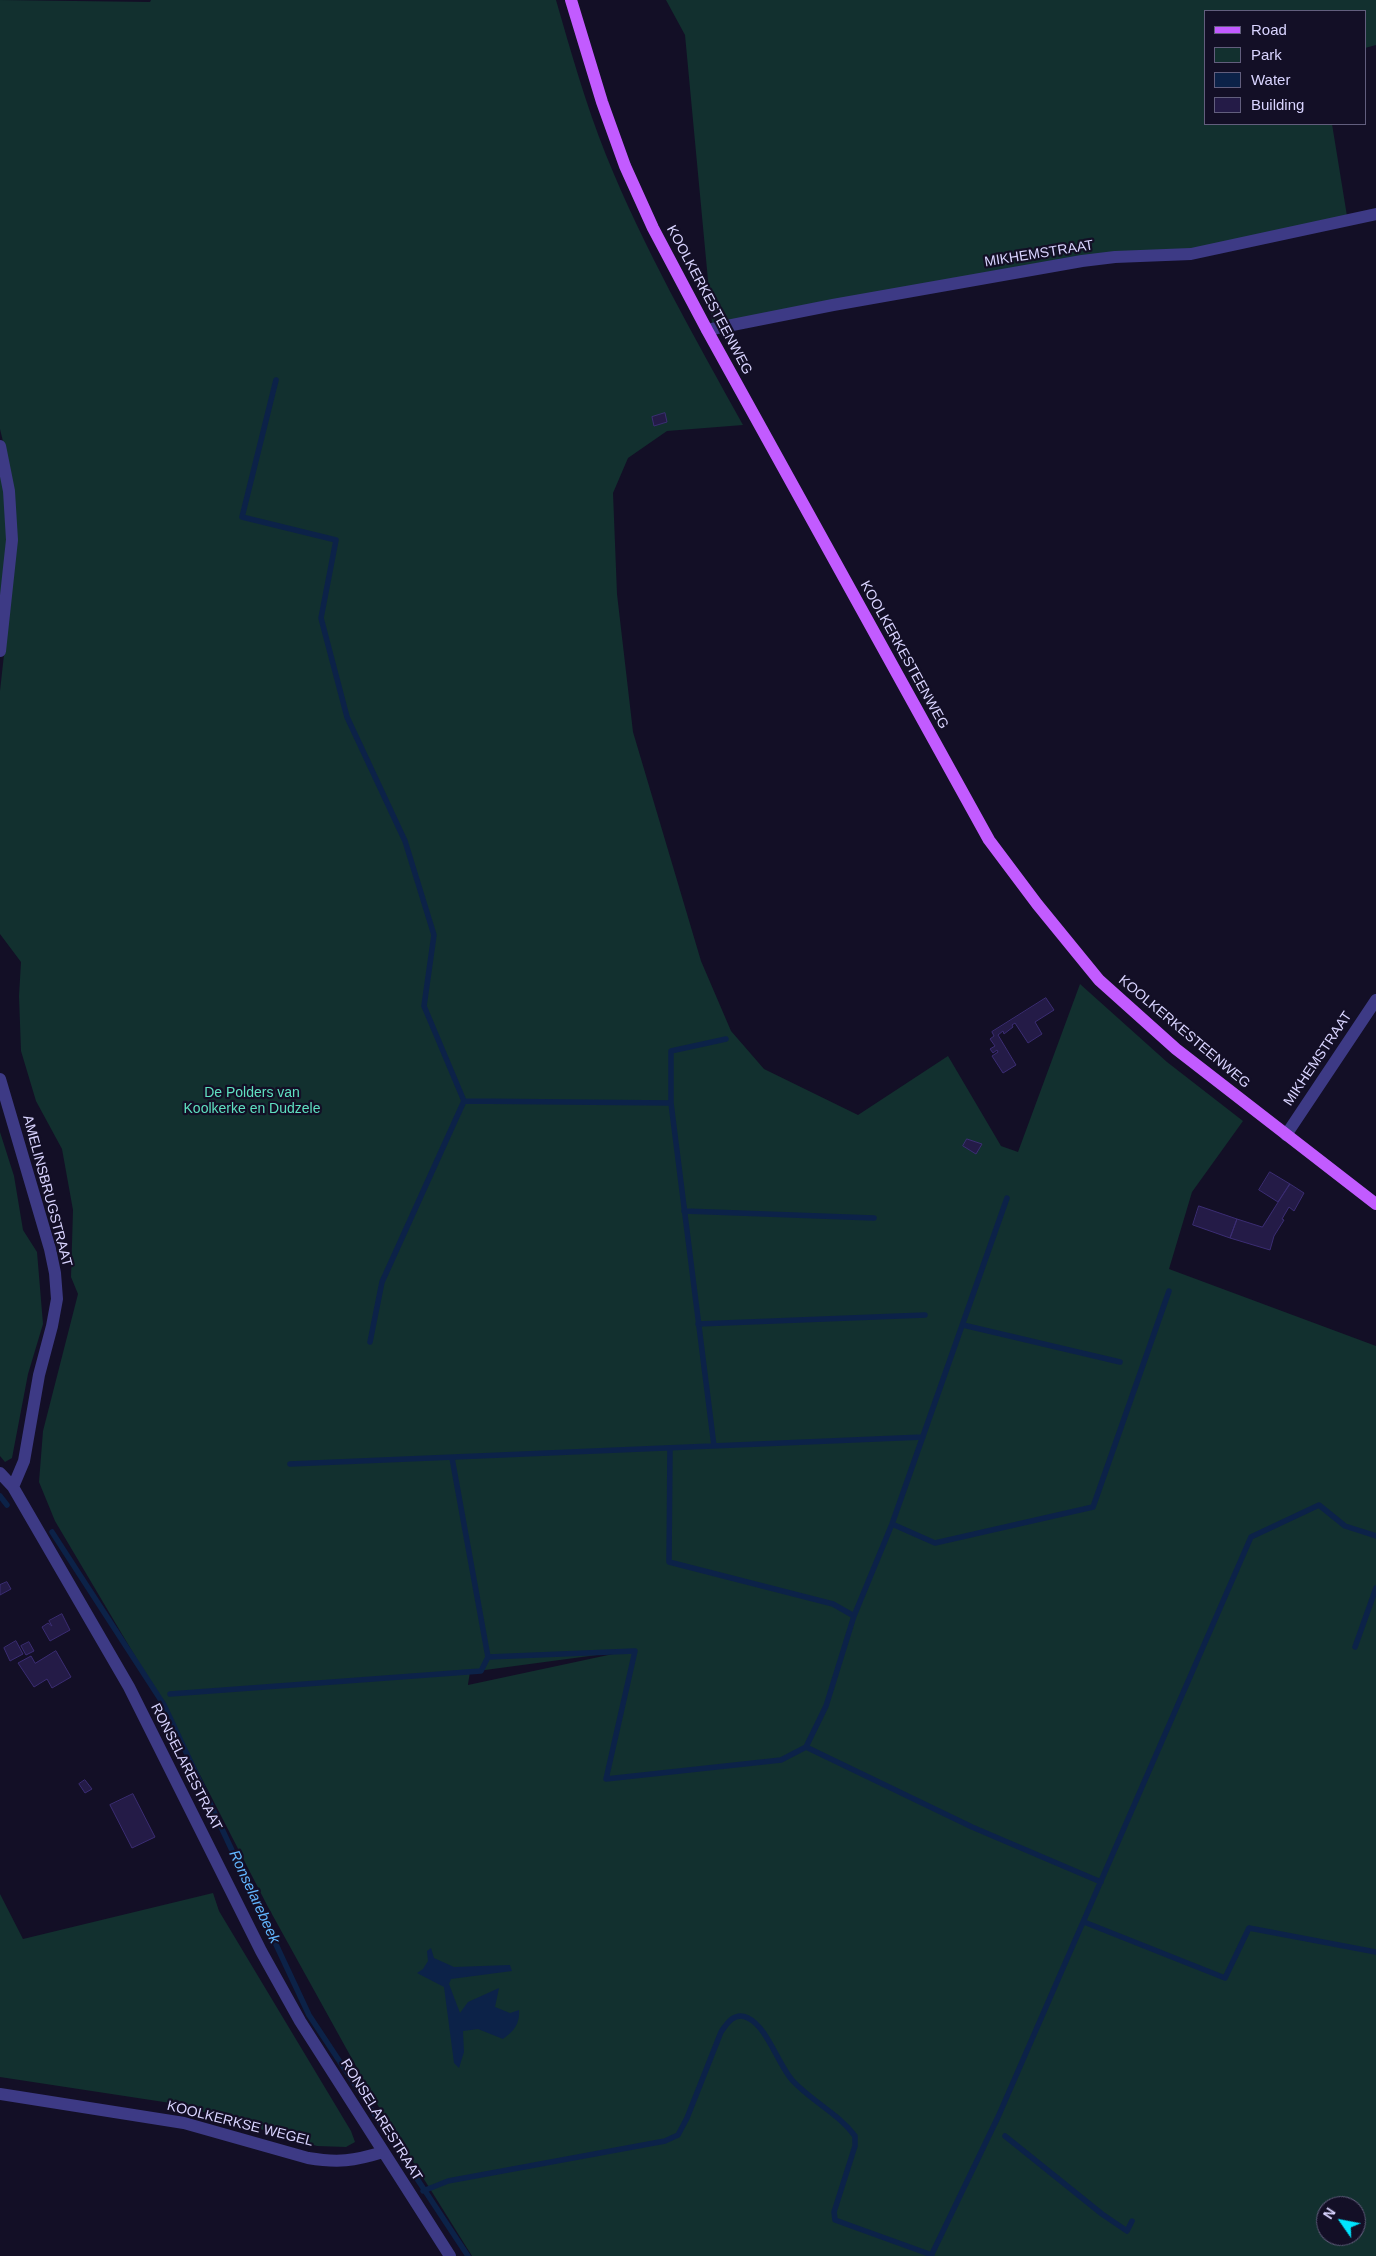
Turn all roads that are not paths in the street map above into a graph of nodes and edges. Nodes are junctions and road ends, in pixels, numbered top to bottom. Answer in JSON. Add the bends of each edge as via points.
{"nodes":[{"id":1,"x":571,"y":0,"type":"edge"},
{"id":2,"x":1376,"y":214,"type":"edge"},
{"id":3,"x":707,"y":330,"type":"junction"},
{"id":4,"x":0,"y":446,"type":"edge"},
{"id":5,"x":0,"y":651,"type":"edge"},
{"id":6,"x":1376,"y":1000,"type":"edge"},
{"id":7,"x":0,"y":1079,"type":"edge"},
{"id":8,"x":1286,"y":1135,"type":"junction"},
{"id":9,"x":1376,"y":1204,"type":"edge"},
{"id":10,"x":0,"y":1473,"type":"edge"},
{"id":11,"x":13,"y":1486,"type":"junction"},
{"id":12,"x":0,"y":2094,"type":"edge"},
{"id":13,"x":383,"y":2152,"type":"junction"},
{"id":14,"x":450,"y":2256,"type":"edge"}],
"edges":[{"from":1,"to":3,"type":"main road","name":"KOOLKERKESTEENWEG","via":[[625,166],[653,228]]},
{"from":2,"to":3,"type":"street","name":"MIKHEMSTRAAT","via":[[1191,254],[1082,261]]},
{"from":3,"to":8,"type":"main road","name":"KOOLKERKESTEENWEG","via":[[989,840],[1099,980],[1176,1049]]},
{"from":4,"to":5,"type":"street","via":[[9,491],[12,540]]},
{"from":6,"to":8,"type":"street","name":"MIKHEMSTRAAT"},
{"from":7,"to":11,"type":"street","name":"AMELINSBRUGSTRAAT","via":[[50,1249],[56,1299],[24,1461]]},
{"from":8,"to":9,"type":"main road","name":"KOOLKERKESTEENWEG"},
{"from":10,"to":11,"type":"street","name":"RONSELARESTRAAT"},
{"from":11,"to":13,"type":"street","name":"RONSELARESTRAAT","via":[[129,1687],[261,1951],[300,2021]]},
{"from":12,"to":13,"type":"street","name":"KOOLKERKSE WEGEL","via":[[184,2123],[308,2158],[356,2160]]},
{"from":13,"to":14,"type":"street","name":"RONSELARESTRAAT"}]}
